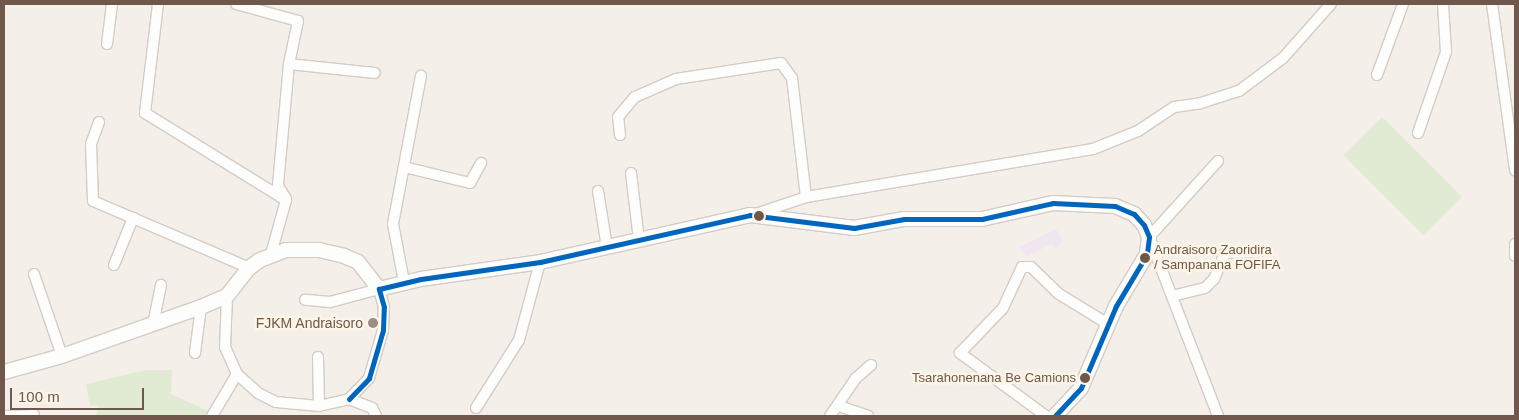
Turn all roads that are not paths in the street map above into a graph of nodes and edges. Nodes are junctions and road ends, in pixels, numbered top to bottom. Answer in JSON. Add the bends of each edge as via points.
{"nodes":[{"id":1,"x":112,"y":4,"type":"edge"},
{"id":2,"x":158,"y":4,"type":"edge"},
{"id":3,"x":236,"y":4,"type":"edge"},
{"id":4,"x":1331,"y":4,"type":"edge"},
{"id":5,"x":1403,"y":4,"type":"edge"},
{"id":6,"x":1443,"y":4,"type":"edge"},
{"id":7,"x":1492,"y":4,"type":"edge"},
{"id":8,"x":107,"y":44,"type":"dead end"},
{"id":9,"x":289,"y":64,"type":"junction"},
{"id":10,"x":374,"y":73,"type":"dead end"},
{"id":11,"x":1377,"y":75,"type":"dead end"},
{"id":12,"x":421,"y":76,"type":"dead end"},
{"id":13,"x":99,"y":122,"type":"dead end"},
{"id":14,"x":1418,"y":133,"type":"dead end"},
{"id":15,"x":620,"y":135,"type":"dead end"},
{"id":16,"x":1218,"y":161,"type":"dead end"},
{"id":17,"x":481,"y":163,"type":"dead end"},
{"id":18,"x":404,"y":168,"type":"junction"},
{"id":19,"x":1515,"y":170,"type":"edge"},
{"id":20,"x":631,"y":173,"type":"dead end"},
{"id":21,"x":598,"y":191,"type":"dead end"},
{"id":22,"x":806,"y":197,"type":"junction"},
{"id":23,"x":286,"y":200,"type":"junction"},
{"id":24,"x":750,"y":215,"type":"junction"},
{"id":25,"x":133,"y":218,"type":"junction"},
{"id":26,"x":1149,"y":237,"type":"junction"},
{"id":27,"x":640,"y":240,"type":"junction"},
{"id":28,"x":1515,"y":244,"type":"edge"},
{"id":29,"x":607,"y":247,"type":"junction"},
{"id":30,"x":1260,"y":252,"type":"dead end"},
{"id":31,"x":271,"y":254,"type":"junction"},
{"id":32,"x":1515,"y":256,"type":"edge"},
{"id":33,"x":540,"y":262,"type":"junction"},
{"id":34,"x":114,"y":265,"type":"dead end"},
{"id":35,"x":249,"y":268,"type":"junction"},
{"id":36,"x":34,"y":274,"type":"dead end"},
{"id":37,"x":404,"y":282,"type":"junction"},
{"id":38,"x":161,"y":286,"type":"dead end"},
{"id":39,"x":379,"y":289,"type":"junction"},
{"id":40,"x":227,"y":296,"type":"junction"},
{"id":41,"x":1172,"y":296,"type":"junction"},
{"id":42,"x":305,"y":300,"type":"dead end"},
{"id":43,"x":200,"y":308,"type":"junction"},
{"id":44,"x":1108,"y":324,"type":"junction"},
{"id":45,"x":153,"y":325,"type":"junction"},
{"id":46,"x":195,"y":353,"type":"dead end"},
{"id":47,"x":62,"y":356,"type":"junction"},
{"id":48,"x":318,"y":357,"type":"dead end"},
{"id":49,"x":871,"y":365,"type":"dead end"},
{"id":50,"x":4,"y":372,"type":"edge"},
{"id":51,"x":237,"y":374,"type":"junction"},
{"id":52,"x":349,"y":399,"type":"junction"},
{"id":53,"x":319,"y":406,"type":"junction"},
{"id":54,"x":839,"y":406,"type":"junction"},
{"id":55,"x":476,"y":408,"type":"dead end"},
{"id":56,"x":34,"y":415,"type":"dead end"},
{"id":57,"x":4,"y":416,"type":"edge"},
{"id":58,"x":212,"y":416,"type":"edge"},
{"id":59,"x":376,"y":416,"type":"edge"},
{"id":60,"x":830,"y":416,"type":"edge"},
{"id":61,"x":868,"y":416,"type":"edge"},
{"id":62,"x":1046,"y":416,"type":"edge"},
{"id":63,"x":1055,"y":416,"type":"edge"},
{"id":64,"x":1218,"y":416,"type":"edge"}],
"edges":[{"from":1,"to":8,"type":"street"},
{"from":2,"to":23,"type":"street","via":[[145,113]]},
{"from":3,"to":9,"type":"street","via":[[298,20]]},
{"from":4,"to":22,"type":"street","via":[[1283,58],[1239,91],[1201,103],[1174,107],[1138,131],[1093,149]]},
{"from":5,"to":11,"type":"street"},
{"from":6,"to":14,"type":"street","via":[[1446,52]]},
{"from":7,"to":19,"type":"street"},
{"from":9,"to":10,"type":"street"},
{"from":9,"to":23,"type":"street","via":[[278,186]]},
{"from":12,"to":18,"type":"street"},
{"from":13,"to":25,"type":"street","via":[[91,144],[93,201]]},
{"from":15,"to":22,"type":"street","via":[[618,117],[635,97],[676,79],[781,62],[792,78]]},
{"from":16,"to":26,"type":"street"},
{"from":17,"to":18,"type":"street","via":[[470,183]]},
{"from":18,"to":37,"type":"street","via":[[393,224]]},
{"from":20,"to":27,"type":"street"},
{"from":21,"to":29,"type":"street"},
{"from":22,"to":24,"type":"street"},
{"from":23,"to":31,"type":"street"},
{"from":24,"to":26,"type":"street","via":[[854,228],[904,219],[972,220],[1078,201],[1128,210],[1140,218]]},
{"from":24,"to":27,"type":"street"},
{"from":25,"to":34,"type":"street"},
{"from":25,"to":35,"type":"street"},
{"from":26,"to":41,"type":"street"},
{"from":26,"to":44,"type":"street","via":[[1147,254]]},
{"from":27,"to":29,"type":"street"},
{"from":28,"to":32,"type":"street"},
{"from":29,"to":33,"type":"street"},
{"from":30,"to":41,"type":"street","via":[[1225,253],[1214,279],[1204,288]]},
{"from":31,"to":35,"type":"street"},
{"from":31,"to":39,"type":"street","via":[[300,249],[344,256],[358,262]]},
{"from":33,"to":37,"type":"street"},
{"from":33,"to":55,"type":"street","via":[[519,340]]},
{"from":35,"to":40,"type":"street"},
{"from":36,"to":47,"type":"street"},
{"from":37,"to":39,"type":"street"},
{"from":38,"to":45,"type":"street"},
{"from":39,"to":42,"type":"street","via":[[330,302]]},
{"from":39,"to":52,"type":"street","via":[[384,307],[383,330],[369,378]]},
{"from":40,"to":43,"type":"street"},
{"from":40,"to":51,"type":"street","via":[[225,347]]},
{"from":41,"to":64,"type":"street"},
{"from":43,"to":45,"type":"street"},
{"from":43,"to":46,"type":"street"},
{"from":44,"to":62,"type":"street","via":[[1059,294],[1031,267],[1022,267],[1002,308],[960,353]]},
{"from":44,"to":63,"type":"street","via":[[1081,388]]},
{"from":45,"to":47,"type":"street"},
{"from":47,"to":50,"type":"street"},
{"from":48,"to":53,"type":"street"},
{"from":49,"to":54,"type":"street","via":[[856,378]]},
{"from":51,"to":53,"type":"street","via":[[258,393],[276,402]]},
{"from":51,"to":58,"type":"street"},
{"from":52,"to":53,"type":"street"},
{"from":52,"to":59,"type":"street","via":[[372,408]]},
{"from":54,"to":60,"type":"street"},
{"from":54,"to":61,"type":"street"},
{"from":56,"to":57,"type":"street"}]}
